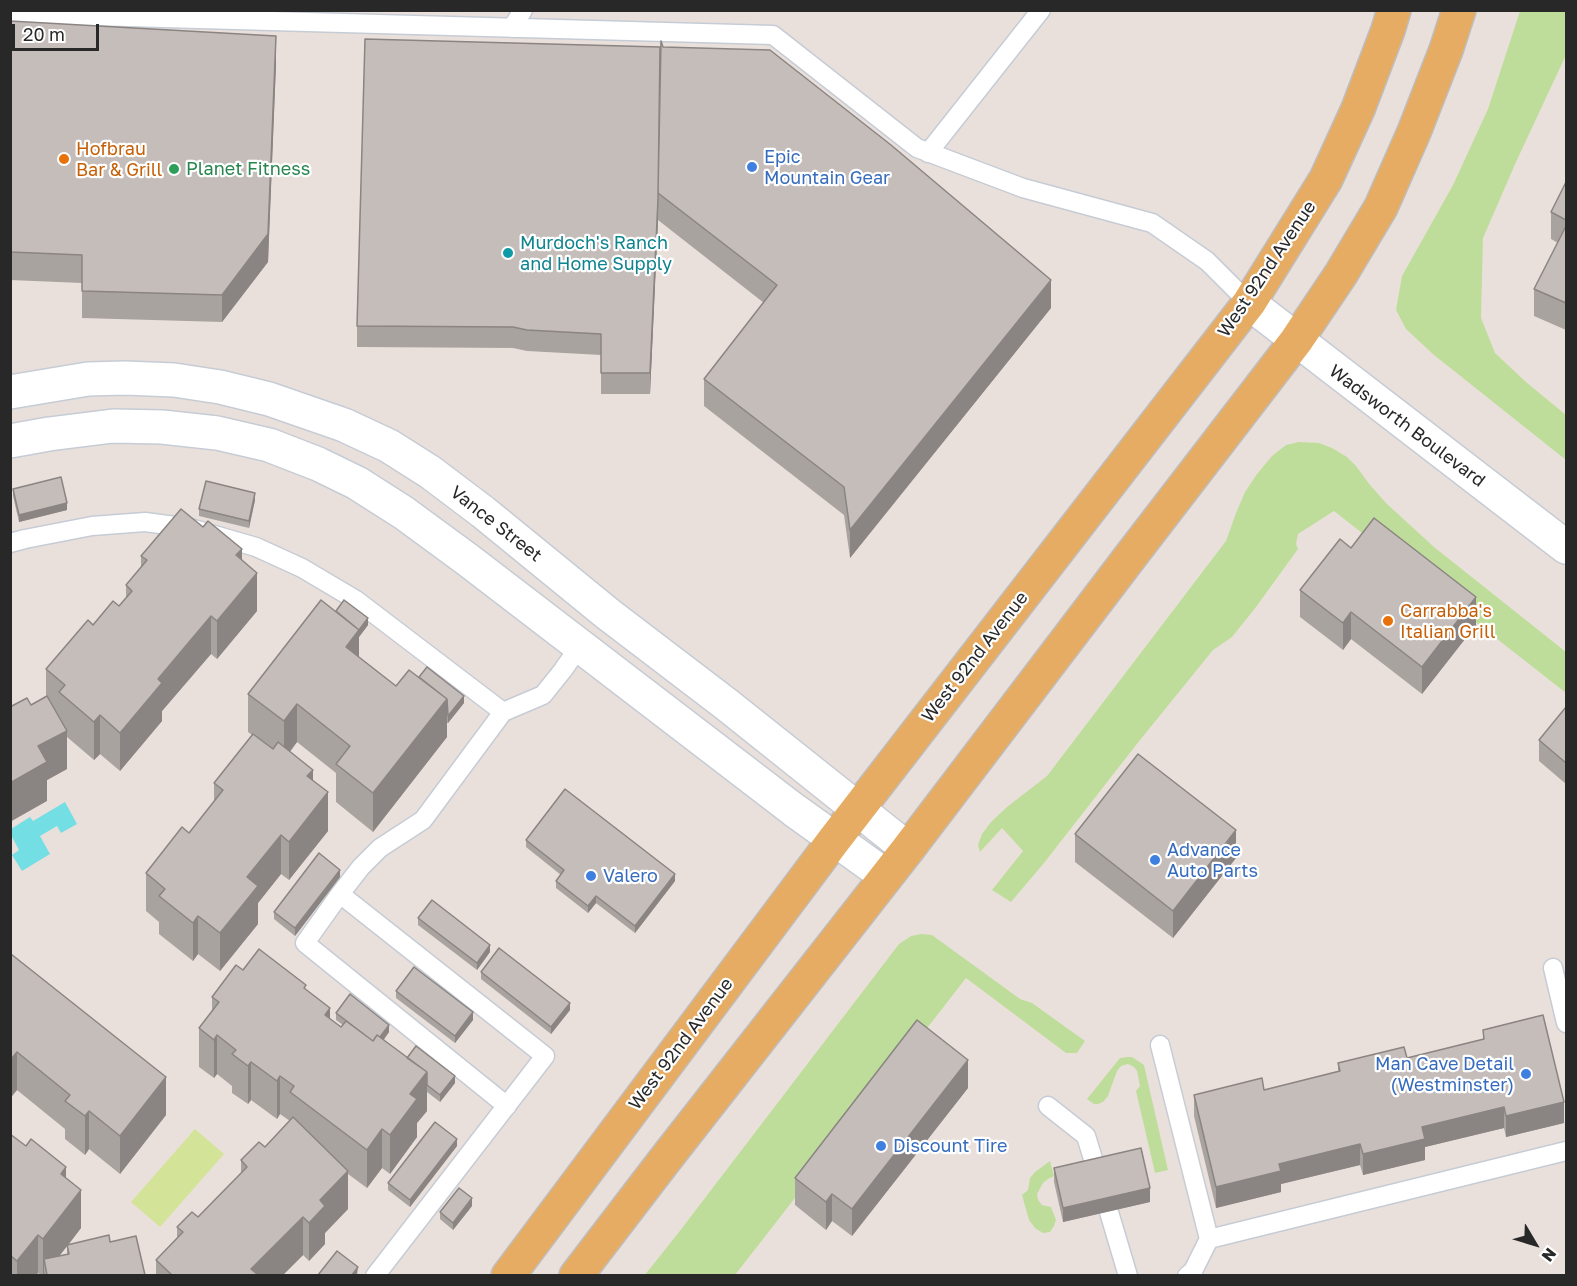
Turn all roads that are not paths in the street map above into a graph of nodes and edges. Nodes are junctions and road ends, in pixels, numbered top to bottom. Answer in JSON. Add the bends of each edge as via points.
{"nodes":[{"id":1,"x":523,"y":10,"type":"edge"},
{"id":2,"x":1041,"y":10,"type":"edge"},
{"id":3,"x":1394,"y":10,"type":"edge"},
{"id":4,"x":1459,"y":10,"type":"edge"},
{"id":5,"x":10,"y":19,"type":"edge"},
{"id":6,"x":512,"y":28,"type":"junction"},
{"id":7,"x":928,"y":153,"type":"junction"},
{"id":8,"x":1249,"y":303,"type":"junction"},
{"id":9,"x":1296,"y":341,"type":"junction"},
{"id":10,"x":10,"y":392,"type":"edge"},
{"id":11,"x":10,"y":441,"type":"edge"},
{"id":12,"x":10,"y":543,"type":"edge"},
{"id":13,"x":1566,"y":547,"type":"edge"},
{"id":14,"x":579,"y":647,"type":"junction"},
{"id":15,"x":503,"y":712,"type":"junction"},
{"id":16,"x":858,"y":809,"type":"junction"},
{"id":17,"x":834,"y":840,"type":"junction"},
{"id":18,"x":908,"y":849,"type":"junction"},
{"id":19,"x":886,"y":876,"type":"junction"},
{"id":20,"x":340,"y":894,"type":"junction"},
{"id":21,"x":1553,"y":968,"type":"dead end"},
{"id":22,"x":1566,"y":1023,"type":"edge"},
{"id":23,"x":1160,"y":1045,"type":"dead end"},
{"id":24,"x":507,"y":1106,"type":"junction"},
{"id":25,"x":1048,"y":1106,"type":"dead end"},
{"id":26,"x":1566,"y":1151,"type":"edge"},
{"id":27,"x":1097,"y":1172,"type":"edge"},
{"id":28,"x":1109,"y":1212,"type":"edge"},
{"id":29,"x":1209,"y":1239,"type":"junction"},
{"id":30,"x":375,"y":1275,"type":"edge"},
{"id":31,"x":508,"y":1275,"type":"edge"},
{"id":32,"x":576,"y":1275,"type":"edge"},
{"id":33,"x":1128,"y":1275,"type":"edge"},
{"id":34,"x":1187,"y":1275,"type":"edge"}],
"edges":[{"from":1,"to":6,"type":"lane"},
{"from":2,"to":7,"type":"lane"},
{"from":3,"to":8,"type":"main road","name":"West 92nd Avenue","via":[[1358,109],[1326,179]]},
{"from":4,"to":9,"type":"main road","via":[[1418,122],[1381,207]]},
{"from":5,"to":6,"type":"lane","via":[[102,16]]},
{"from":6,"to":7,"type":"lane","via":[[773,35]]},
{"from":7,"to":8,"type":"lane","via":[[1023,188],[1152,223],[1207,261]]},
{"from":8,"to":9,"type":"street","name":"Wadsworth Boulevard"},
{"from":8,"to":16,"type":"main road","name":"West 92nd Avenue"},
{"from":9,"to":13,"type":"street","name":"Wadsworth Boulevard"},
{"from":9,"to":18,"type":"main road"},
{"from":10,"to":16,"type":"street","name":"Vance Street","via":[[88,379],[174,380],[270,399],[344,425],[389,446],[483,512]]},
{"from":11,"to":14,"type":"street","via":[[113,426],[217,433],[269,445],[357,483],[404,513]]},
{"from":12,"to":15,"type":"lane","via":[[92,526],[145,522],[190,528],[256,547],[356,600]]},
{"from":14,"to":15,"type":"lane","via":[[543,695]]},
{"from":14,"to":17,"type":"street"},
{"from":15,"to":20,"type":"lane","via":[[423,820],[380,848]]},
{"from":16,"to":17,"type":"main road","name":"West 92nd Avenue"},
{"from":16,"to":18,"type":"street","name":"Vance Street"},
{"from":17,"to":19,"type":"street"},
{"from":17,"to":31,"type":"main road","name":"West 92nd Avenue"},
{"from":18,"to":19,"type":"main road"},
{"from":19,"to":32,"type":"main road"},
{"from":20,"to":24,"type":"lane","via":[[305,943]]},
{"from":20,"to":24,"type":"lane","via":[[545,1056]]},
{"from":21,"to":22,"type":"lane"},
{"from":23,"to":29,"type":"lane"},
{"from":24,"to":30,"type":"lane"},
{"from":25,"to":27,"type":"lane","via":[[1086,1136]]},
{"from":26,"to":29,"type":"lane"},
{"from":28,"to":33,"type":"lane"},
{"from":29,"to":34,"type":"lane","via":[[1193,1271]]}]}
